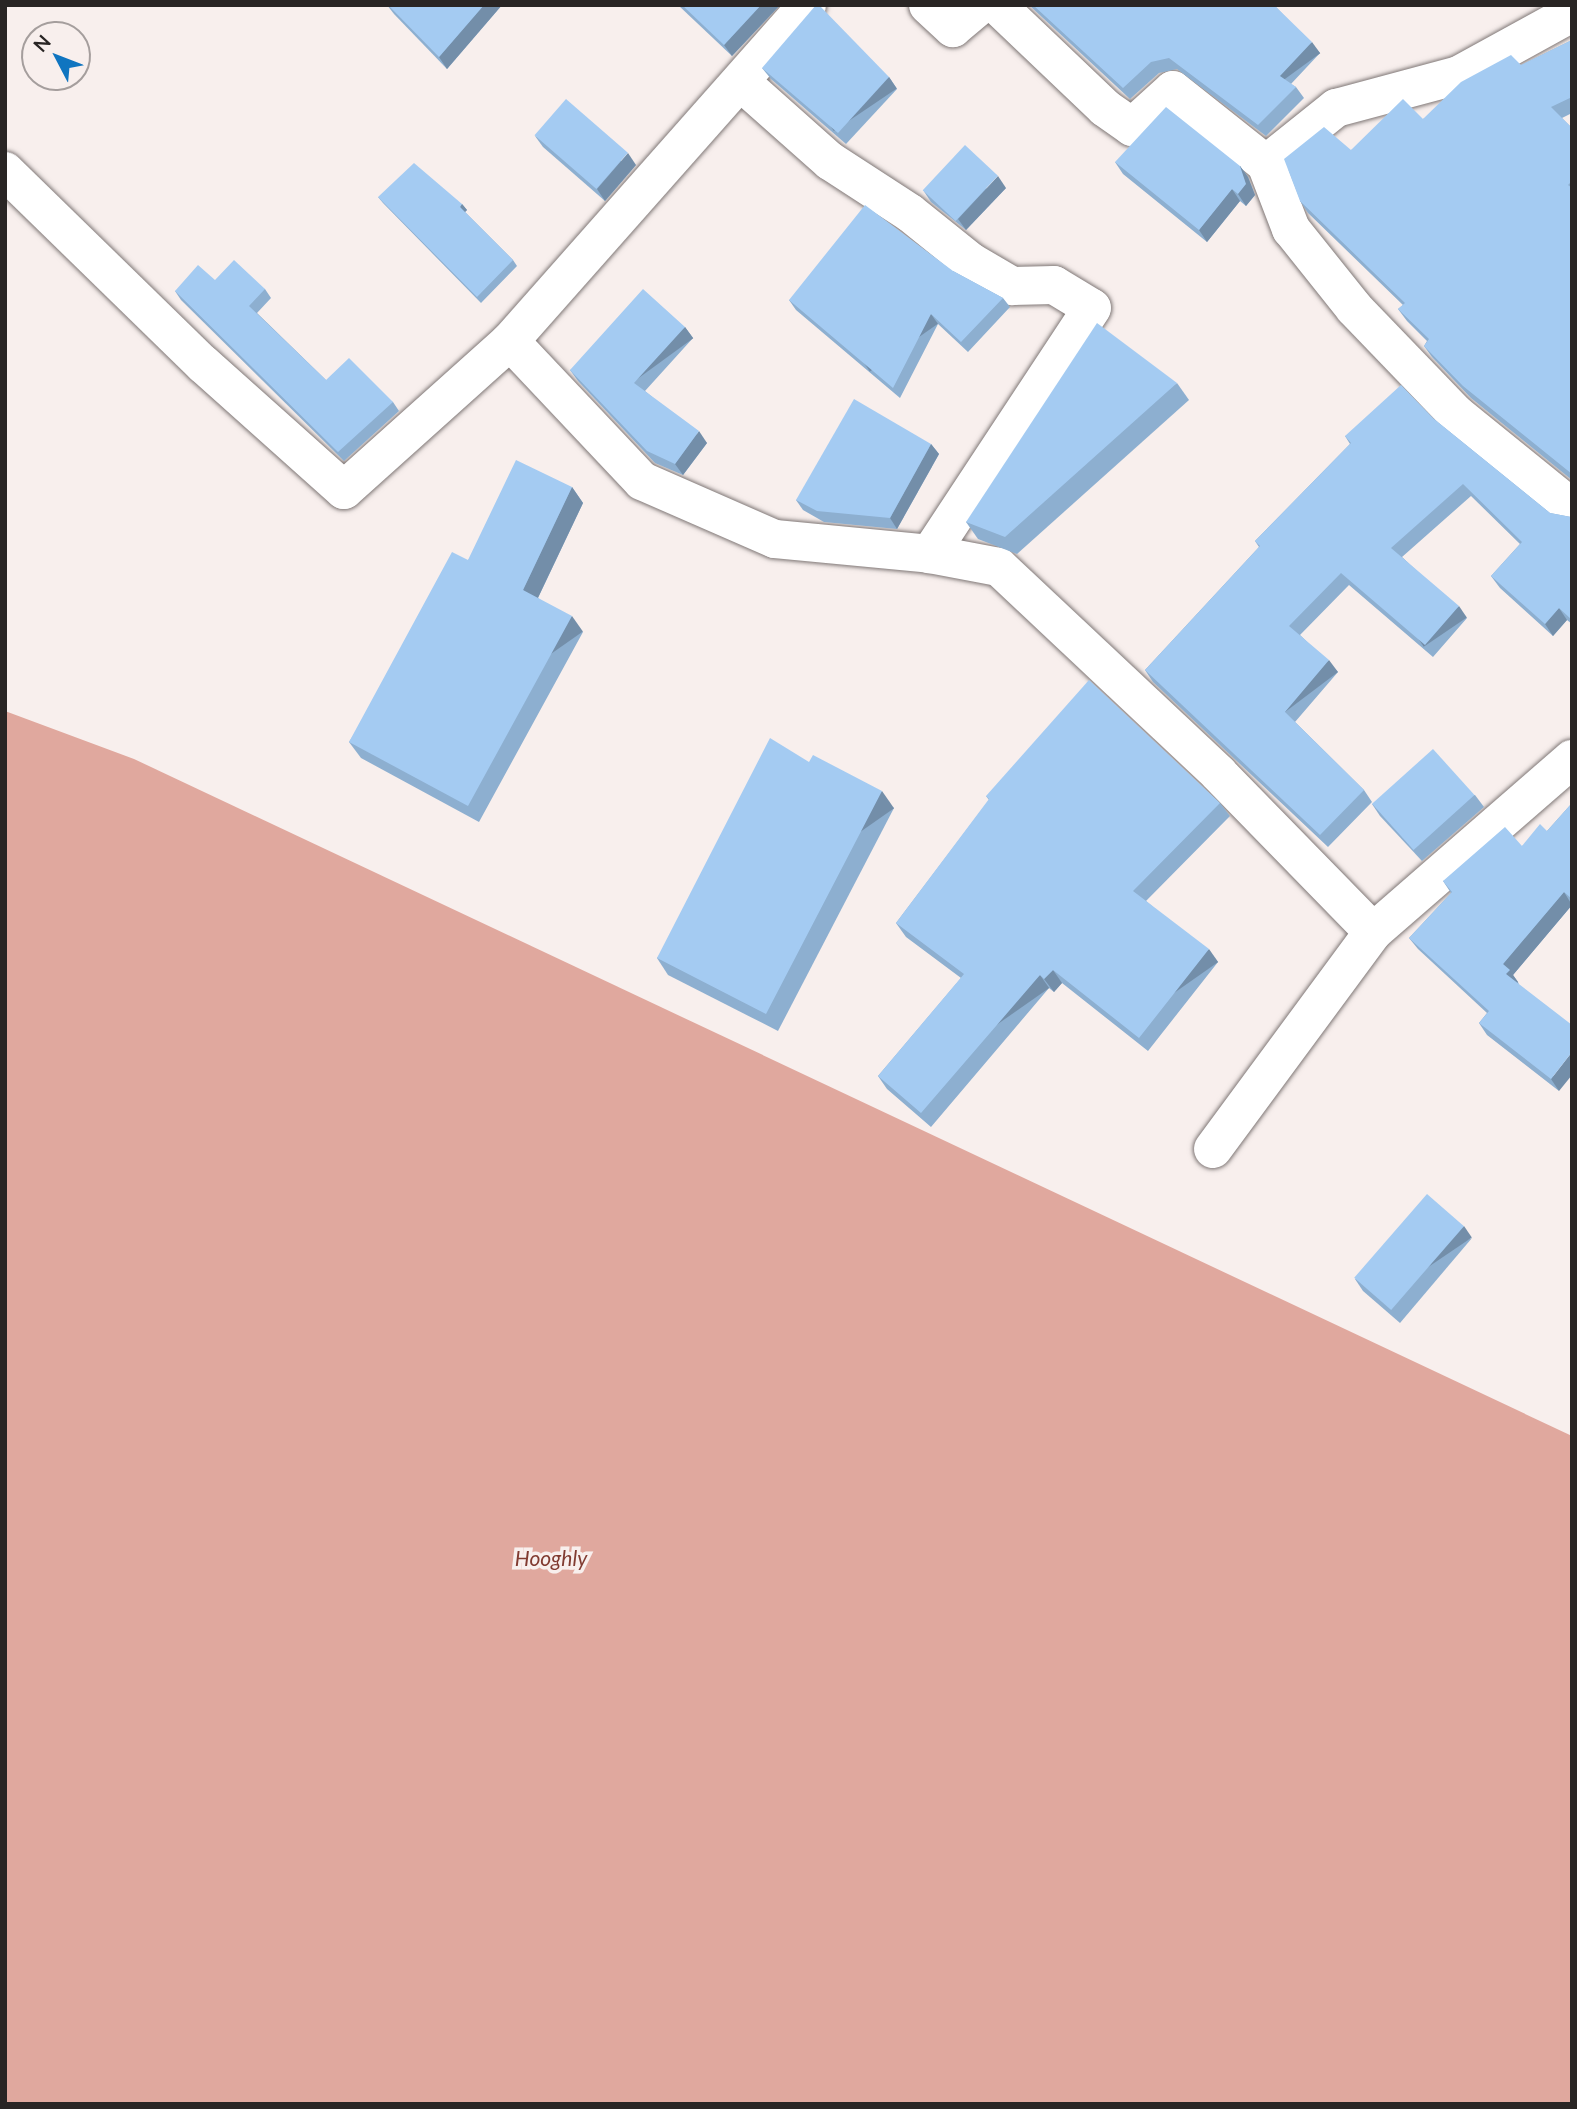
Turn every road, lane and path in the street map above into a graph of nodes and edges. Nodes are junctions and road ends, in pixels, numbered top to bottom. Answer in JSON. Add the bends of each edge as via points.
{"nodes":[{"id":1,"x":807,"y":5,"type":"edge"},
{"id":2,"x":928,"y":5,"type":"edge"},
{"id":3,"x":980,"y":5,"type":"edge"},
{"id":4,"x":997,"y":5,"type":"edge"},
{"id":5,"x":1572,"y":13,"type":"edge"},
{"id":6,"x":742,"y":83,"type":"junction"},
{"id":7,"x":1266,"y":164,"type":"junction"},
{"id":8,"x":5,"y":171,"type":"edge"},
{"id":9,"x":510,"y":341,"type":"junction"},
{"id":10,"x":1572,"y":508,"type":"edge"},
{"id":11,"x":930,"y":554,"type":"junction"},
{"id":12,"x":1572,"y":759,"type":"edge"},
{"id":13,"x":1373,"y":932,"type":"junction"},
{"id":14,"x":1213,"y":1149,"type":"dead end"}],
"edges":[{"from":1,"to":6,"type":"street"},
{"from":2,"to":3,"type":"street","via":[[953,28]]},
{"from":4,"to":7,"type":"street","via":[[1105,108],[1132,127],[1173,90]]},
{"from":5,"to":7,"type":"street","via":[[1459,75],[1336,108]]},
{"from":6,"to":9,"type":"street"},
{"from":6,"to":11,"type":"street","via":[[830,161],[910,213],[971,262],[1012,286],[1054,285],[1092,309]]},
{"from":7,"to":10,"type":"street","via":[[1291,229],[1354,308],[1456,414]]},
{"from":8,"to":9,"type":"street","via":[[203,364],[344,490]]},
{"from":9,"to":11,"type":"street","via":[[642,481],[775,539]]},
{"from":11,"to":13,"type":"street","via":[[999,567],[1218,772]]},
{"from":12,"to":13,"type":"street"},
{"from":13,"to":14,"type":"street"}]}
